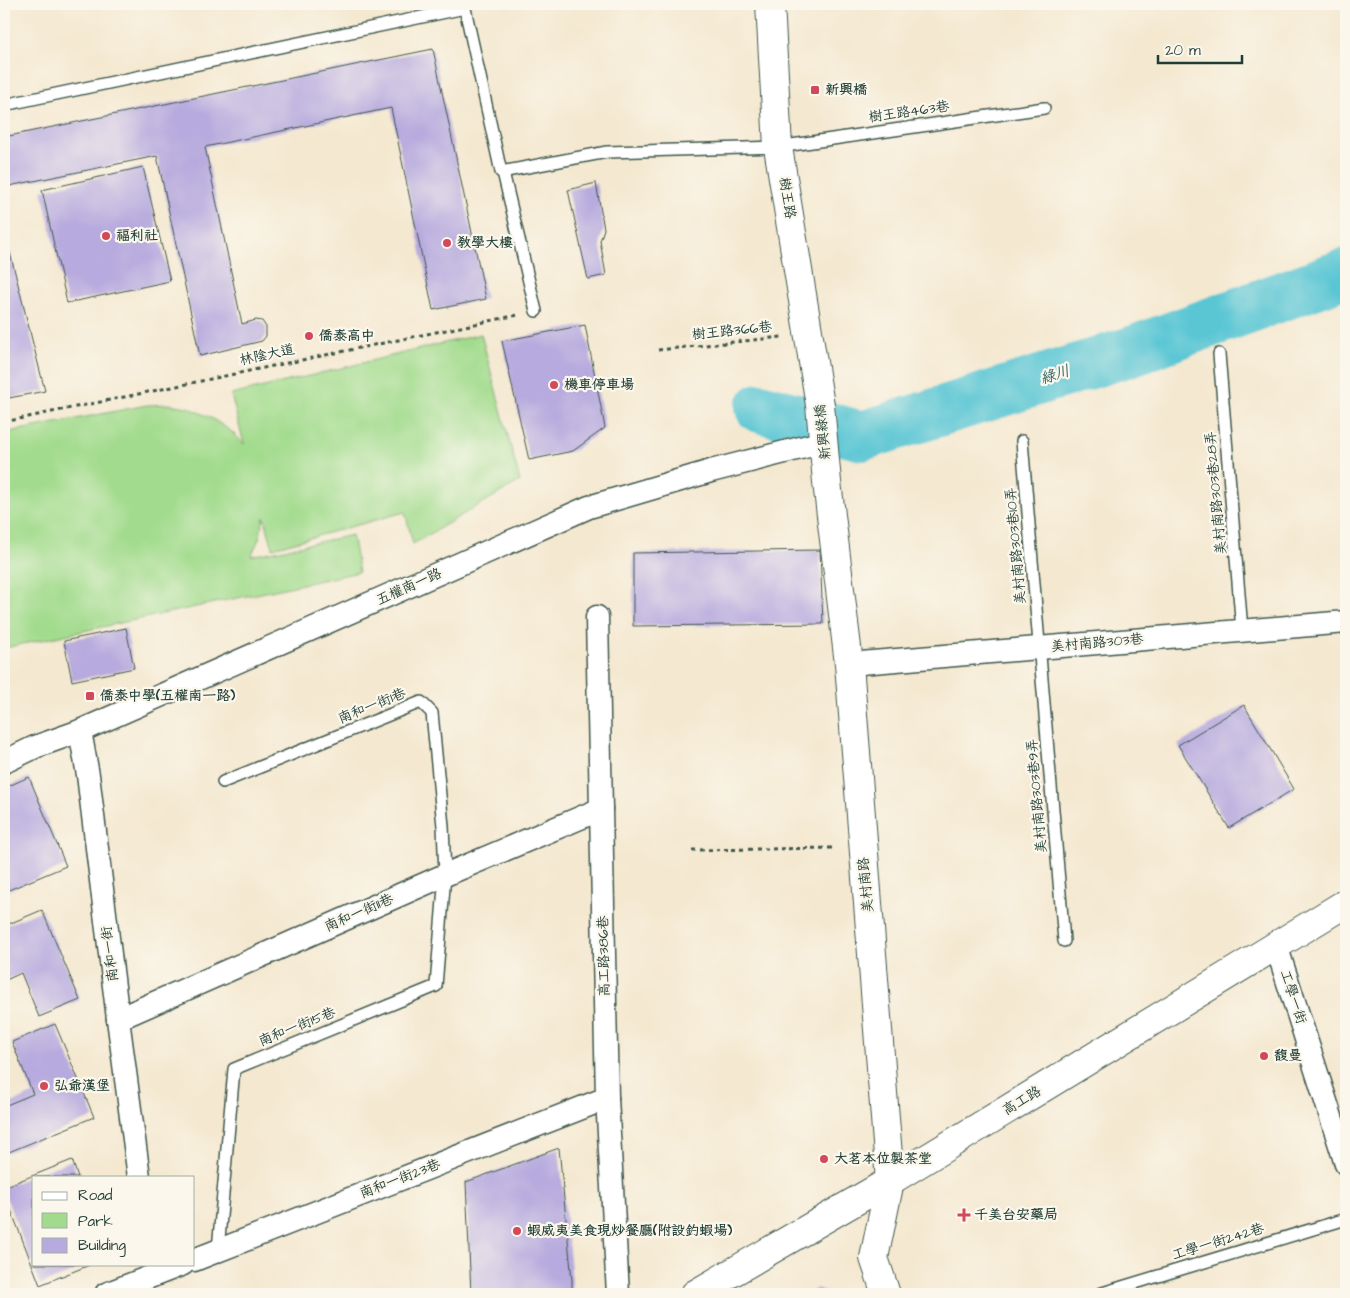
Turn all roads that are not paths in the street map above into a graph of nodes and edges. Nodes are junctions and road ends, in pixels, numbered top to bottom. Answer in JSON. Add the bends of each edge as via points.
{"nodes":[{"id":1,"x":770,"y":4,"type":"edge"},
{"id":2,"x":464,"y":6,"type":"edge"},
{"id":3,"x":4,"y":105,"type":"edge"},
{"id":4,"x":1044,"y":108,"type":"dead end"},
{"id":5,"x":778,"y":147,"type":"junction"},
{"id":6,"x":503,"y":172,"type":"junction"},
{"id":7,"x":536,"y":311,"type":"road end"},
{"id":8,"x":1219,"y":354,"type":"dead end"},
{"id":9,"x":818,"y":391,"type":"joint"},
{"id":10,"x":1022,"y":441,"type":"dead end"},
{"id":11,"x":824,"y":442,"type":"junction"},
{"id":12,"x":826,"y":473,"type":"joint"},
{"id":13,"x":597,"y":617,"type":"dead end"},
{"id":14,"x":1346,"y":622,"type":"edge"},
{"id":15,"x":1242,"y":630,"type":"junction"},
{"id":16,"x":1040,"y":648,"type":"junction"},
{"id":17,"x":849,"y":664,"type":"junction"},
{"id":18,"x":80,"y":731,"type":"junction"},
{"id":19,"x":4,"y":762,"type":"edge"},
{"id":20,"x":223,"y":782,"type":"dead end"},
{"id":21,"x":601,"y":809,"type":"junction"},
{"id":22,"x":445,"y":875,"type":"junction"},
{"id":23,"x":1346,"y":903,"type":"edge"},
{"id":24,"x":1064,"y":941,"type":"dead end"},
{"id":25,"x":1276,"y":945,"type":"junction"},
{"id":26,"x":118,"y":1019,"type":"junction"},
{"id":27,"x":607,"y":1098,"type":"junction"},
{"id":28,"x":1346,"y":1164,"type":"edge"},
{"id":29,"x":139,"y":1176,"type":"edge"},
{"id":30,"x":890,"y":1181,"type":"junction"},
{"id":31,"x":1346,"y":1219,"type":"edge"},
{"id":32,"x":218,"y":1250,"type":"junction"},
{"id":33,"x":195,"y":1260,"type":"edge"},
{"id":34,"x":178,"y":1266,"type":"edge"},
{"id":35,"x":152,"y":1278,"type":"edge"},
{"id":36,"x":106,"y":1294,"type":"edge"},
{"id":37,"x":618,"y":1294,"type":"edge"},
{"id":38,"x":694,"y":1294,"type":"edge"},
{"id":39,"x":886,"y":1294,"type":"edge"},
{"id":40,"x":1099,"y":1294,"type":"edge"}],
"edges":[{"from":1,"to":5,"type":"street","name":"樹王路"},
{"from":2,"to":3,"type":"lane"},
{"from":2,"to":6,"type":"lane"},
{"from":4,"to":5,"type":"lane","name":"樹王路463巷"},
{"from":5,"to":6,"type":"lane","name":"樹王路463巷","via":[[607,152]]},
{"from":5,"to":9,"type":"street","name":"樹王路"},
{"from":6,"to":7,"type":"lane"},
{"from":8,"to":15,"type":"lane","name":"美村南路303巷28弄"},
{"from":9,"to":11,"type":"street","name":"新興綠橋"},
{"from":10,"to":16,"type":"lane","name":"美村南路303巷10弄"},
{"from":11,"to":12,"type":"street","name":"新興綠橋"},
{"from":11,"to":18,"type":"street","name":"五權南一路","via":[[589,507]]},
{"from":12,"to":17,"type":"street","name":"美村南路"},
{"from":13,"to":21,"type":"street","name":"高工路386巷"},
{"from":14,"to":15,"type":"street","name":"美村南路303巷"},
{"from":15,"to":16,"type":"street","name":"美村南路303巷"},
{"from":16,"to":17,"type":"street","name":"美村南路303巷"},
{"from":16,"to":24,"type":"lane","name":"美村南路303巷9弄"},
{"from":17,"to":30,"type":"street","name":"美村南路"},
{"from":18,"to":19,"type":"street","name":"五權南一路"},
{"from":18,"to":26,"type":"street","name":"南和一街"},
{"from":20,"to":22,"type":"lane","name":"南和一街1巷","via":[[421,702],[432,713]]},
{"from":21,"to":22,"type":"street","name":"南和一街11巷"},
{"from":21,"to":27,"type":"street","name":"高工路386巷"},
{"from":22,"to":26,"type":"street","name":"南和一街11巷"},
{"from":22,"to":32,"type":"lane","name":"南和一街15巷","via":[[436,986],[234,1069]]},
{"from":23,"to":25,"type":"street","name":"高工路"},
{"from":25,"to":28,"type":"street","name":"工學一街"},
{"from":25,"to":30,"type":"street","name":"高工路"},
{"from":26,"to":29,"type":"street","name":"南和一街"},
{"from":27,"to":32,"type":"street","name":"南和一街23巷"},
{"from":27,"to":37,"type":"street","name":"高工路386巷"},
{"from":30,"to":38,"type":"street","name":"高工路"},
{"from":30,"to":39,"type":"street","name":"美村南路","via":[[874,1258]]},
{"from":31,"to":40,"type":"lane","name":"工學一街242巷"},
{"from":32,"to":33,"type":"street","name":"南和一街23巷"},
{"from":34,"to":35,"type":"street"},
{"from":35,"to":36,"type":"street"}]}
